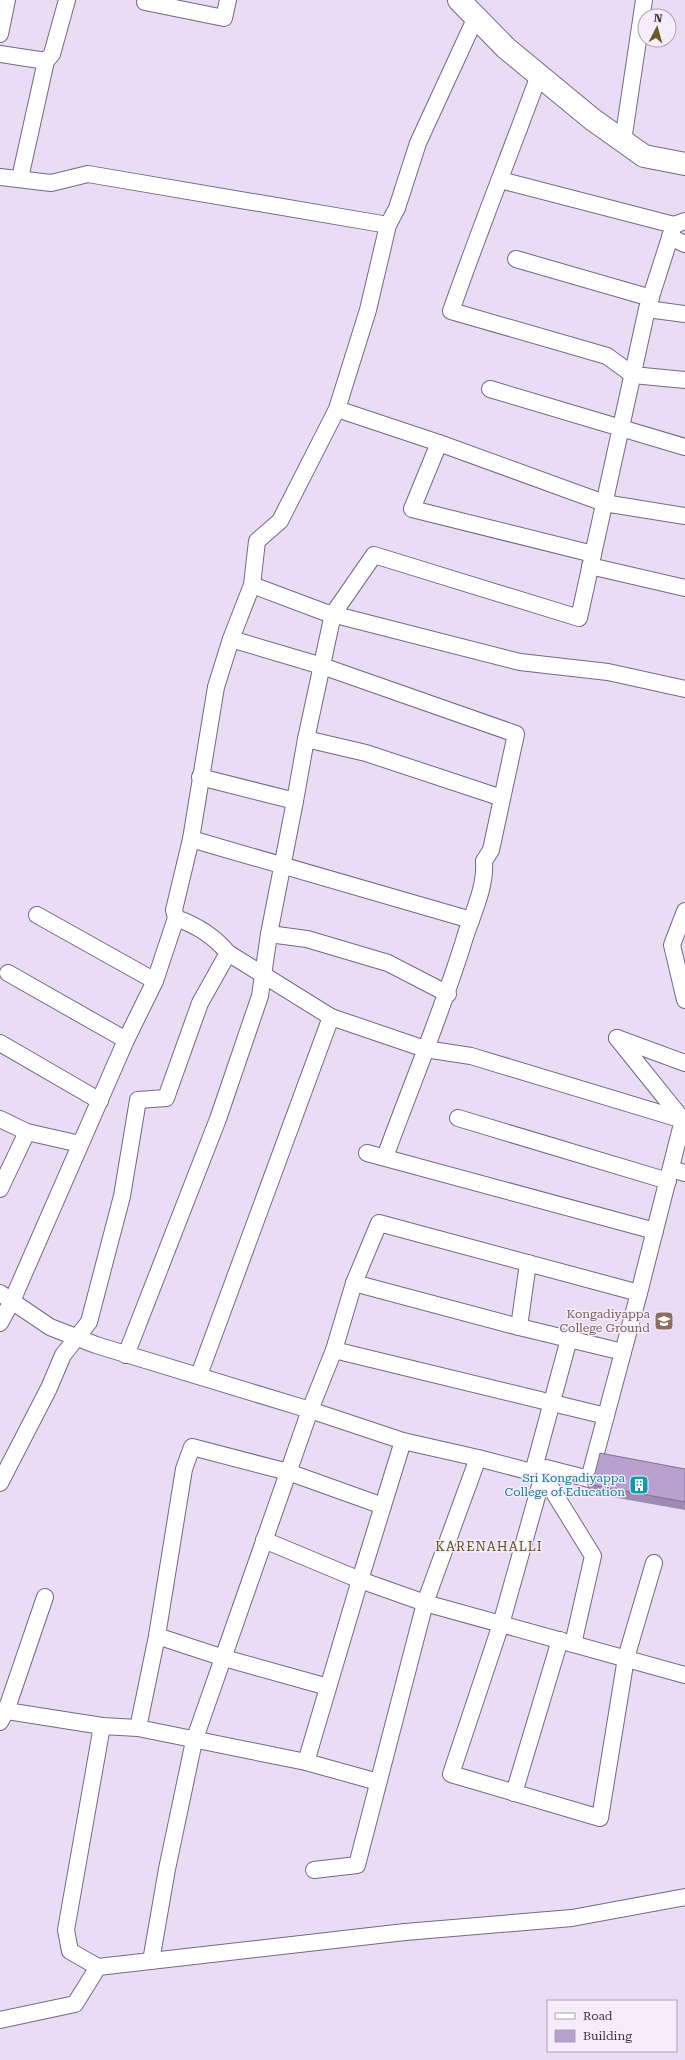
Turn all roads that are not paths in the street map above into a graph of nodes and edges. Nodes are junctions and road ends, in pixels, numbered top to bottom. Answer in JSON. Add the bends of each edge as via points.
{"nodes":[{"id":1,"x":7,"y":0,"type":"edge"},
{"id":2,"x":66,"y":0,"type":"edge"},
{"id":3,"x":228,"y":0,"type":"edge"},
{"id":4,"x":459,"y":0,"type":"edge"},
{"id":5,"x":644,"y":0,"type":"edge"},
{"id":6,"x":145,"y":2,"type":"dead end"},
{"id":7,"x":476,"y":17,"type":"junction"},
{"id":8,"x":0,"y":34,"type":"edge"},
{"id":9,"x":0,"y":54,"type":"edge"},
{"id":10,"x":46,"y":61,"type":"junction"},
{"id":11,"x":539,"y":75,"type":"junction"},
{"id":12,"x":623,"y":141,"type":"junction"},
{"id":13,"x":685,"y":164,"type":"edge"},
{"id":14,"x":0,"y":177,"type":"edge"},
{"id":15,"x":20,"y":178,"type":"junction"},
{"id":16,"x":500,"y":180,"type":"junction"},
{"id":17,"x":388,"y":225,"type":"junction"},
{"id":18,"x":679,"y":232,"type":"edge"},
{"id":19,"x":516,"y":259,"type":"dead end"},
{"id":20,"x":649,"y":303,"type":"junction"},
{"id":21,"x":685,"y":314,"type":"edge"},
{"id":22,"x":633,"y":375,"type":"junction"},
{"id":23,"x":685,"y":380,"type":"edge"},
{"id":24,"x":490,"y":389,"type":"dead end"},
{"id":25,"x":337,"y":409,"type":"junction"},
{"id":26,"x":621,"y":430,"type":"junction"},
{"id":27,"x":439,"y":443,"type":"junction"},
{"id":28,"x":685,"y":447,"type":"edge"},
{"id":29,"x":604,"y":503,"type":"junction"},
{"id":30,"x":685,"y":516,"type":"edge"},
{"id":31,"x":592,"y":560,"type":"junction"},
{"id":32,"x":252,"y":585,"type":"junction"},
{"id":33,"x":685,"y":588,"type":"edge"},
{"id":34,"x":333,"y":614,"type":"junction"},
{"id":35,"x":231,"y":639,"type":"junction"},
{"id":36,"x":322,"y":666,"type":"junction"},
{"id":37,"x":685,"y":689,"type":"edge"},
{"id":38,"x":306,"y":739,"type":"junction"},
{"id":39,"x":200,"y":777,"type":"junction"},
{"id":40,"x":502,"y":798,"type":"junction"},
{"id":41,"x":295,"y":801,"type":"junction"},
{"id":42,"x":190,"y":839,"type":"junction"},
{"id":43,"x":283,"y":866,"type":"junction"},
{"id":44,"x":685,"y":910,"type":"edge"},
{"id":45,"x":37,"y":915,"type":"dead end"},
{"id":46,"x":176,"y":918,"type":"junction"},
{"id":47,"x":471,"y":920,"type":"junction"},
{"id":48,"x":682,"y":929,"type":"edge"},
{"id":49,"x":269,"y":934,"type":"junction"},
{"id":50,"x":228,"y":953,"type":"junction"},
{"id":51,"x":8,"y":973,"type":"dead end"},
{"id":52,"x":262,"y":974,"type":"junction"},
{"id":53,"x":155,"y":981,"type":"junction"},
{"id":54,"x":448,"y":994,"type":"junction"},
{"id":55,"x":685,"y":1000,"type":"edge"},
{"id":56,"x":331,"y":1017,"type":"junction"},
{"id":57,"x":126,"y":1040,"type":"junction"},
{"id":58,"x":0,"y":1043,"type":"edge"},
{"id":59,"x":425,"y":1049,"type":"junction"},
{"id":60,"x":685,"y":1062,"type":"edge"},
{"id":61,"x":100,"y":1101,"type":"junction"},
{"id":62,"x":684,"y":1114,"type":"edge"},
{"id":63,"x":458,"y":1118,"type":"dead end"},
{"id":64,"x":0,"y":1119,"type":"edge"},
{"id":65,"x":27,"y":1132,"type":"junction"},
{"id":66,"x":80,"y":1144,"type":"junction"},
{"id":67,"x":367,"y":1153,"type":"dead end"},
{"id":68,"x":385,"y":1157,"type":"junction"},
{"id":69,"x":674,"y":1174,"type":"edge"},
{"id":70,"x":0,"y":1189,"type":"edge"},
{"id":71,"x":654,"y":1231,"type":"junction"},
{"id":72,"x":528,"y":1263,"type":"junction"},
{"id":73,"x":354,"y":1283,"type":"junction"},
{"id":74,"x":638,"y":1293,"type":"junction"},
{"id":75,"x":6,"y":1297,"type":"edge"},
{"id":76,"x":0,"y":1322,"type":"edge"},
{"id":77,"x":519,"y":1327,"type":"junction"},
{"id":78,"x":77,"y":1337,"type":"junction"},
{"id":79,"x":570,"y":1339,"type":"junction"},
{"id":80,"x":334,"y":1350,"type":"junction"},
{"id":81,"x":623,"y":1352,"type":"junction"},
{"id":82,"x":126,"y":1355,"type":"junction"},
{"id":83,"x":199,"y":1375,"type":"junction"},
{"id":84,"x":552,"y":1403,"type":"junction"},
{"id":85,"x":310,"y":1410,"type":"junction"},
{"id":86,"x":606,"y":1416,"type":"junction"},
{"id":87,"x":403,"y":1442,"type":"junction"},
{"id":88,"x":478,"y":1458,"type":"junction"},
{"id":89,"x":288,"y":1472,"type":"junction"},
{"id":90,"x":538,"y":1473,"type":"junction"},
{"id":91,"x":0,"y":1483,"type":"edge"},
{"id":92,"x":383,"y":1506,"type":"junction"},
{"id":93,"x":264,"y":1540,"type":"junction"},
{"id":94,"x":654,"y":1563,"type":"dead end"},
{"id":95,"x":360,"y":1580,"type":"junction"},
{"id":96,"x":45,"y":1597,"type":"dead end"},
{"id":97,"x":425,"y":1603,"type":"junction"},
{"id":98,"x":501,"y":1624,"type":"junction"},
{"id":99,"x":158,"y":1636,"type":"junction"},
{"id":100,"x":567,"y":1642,"type":"junction"},
{"id":101,"x":224,"y":1658,"type":"junction"},
{"id":102,"x":626,"y":1658,"type":"junction"},
{"id":103,"x":685,"y":1675,"type":"edge"},
{"id":104,"x":328,"y":1687,"type":"junction"},
{"id":105,"x":2,"y":1714,"type":"edge"},
{"id":106,"x":102,"y":1726,"type":"junction"},
{"id":107,"x":138,"y":1728,"type":"junction"},
{"id":108,"x":194,"y":1741,"type":"junction"},
{"id":109,"x":306,"y":1762,"type":"junction"},
{"id":110,"x":378,"y":1782,"type":"junction"},
{"id":111,"x":514,"y":1793,"type":"junction"},
{"id":112,"x":314,"y":1870,"type":"dead end"},
{"id":113,"x":685,"y":1897,"type":"edge"},
{"id":114,"x":152,"y":1961,"type":"junction"},
{"id":115,"x":98,"y":1967,"type":"junction"},
{"id":116,"x":0,"y":2020,"type":"edge"}],
"edges":[{"from":1,"to":8,"type":"street"},
{"from":2,"to":10,"type":"street","via":[[52,54]]},
{"from":3,"to":6,"type":"street","via":[[224,18]]},
{"from":4,"to":7,"type":"street"},
{"from":5,"to":12,"type":"street"},
{"from":7,"to":11,"type":"street","via":[[506,48]]},
{"from":7,"to":17,"type":"street","via":[[418,143],[397,208]]},
{"from":9,"to":10,"type":"street"},
{"from":10,"to":15,"type":"street"},
{"from":11,"to":12,"type":"street"},
{"from":11,"to":16,"type":"street"},
{"from":12,"to":13,"type":"street","via":[[644,156]]},
{"from":14,"to":15,"type":"street"},
{"from":15,"to":17,"type":"street","via":[[51,183],[88,174]]},
{"from":16,"to":18,"type":"street"},
{"from":16,"to":22,"type":"street","via":[[452,311],[607,356]]},
{"from":17,"to":25,"type":"street","via":[[368,310]]},
{"from":18,"to":20,"type":"street"},
{"from":19,"to":20,"type":"street"},
{"from":20,"to":21,"type":"street"},
{"from":20,"to":22,"type":"street"},
{"from":22,"to":23,"type":"street"},
{"from":22,"to":26,"type":"street"},
{"from":24,"to":26,"type":"street"},
{"from":25,"to":27,"type":"street"},
{"from":25,"to":32,"type":"street","via":[[280,522],[257,541]]},
{"from":26,"to":28,"type":"street"},
{"from":26,"to":29,"type":"street"},
{"from":27,"to":29,"type":"street"},
{"from":27,"to":31,"type":"street","via":[[412,509]]},
{"from":29,"to":30,"type":"street"},
{"from":29,"to":31,"type":"street"},
{"from":31,"to":33,"type":"street"},
{"from":31,"to":34,"type":"street","via":[[579,618],[374,555]]},
{"from":32,"to":34,"type":"street"},
{"from":32,"to":35,"type":"street"},
{"from":34,"to":36,"type":"street"},
{"from":34,"to":37,"type":"street","via":[[520,662],[608,672]]},
{"from":35,"to":36,"type":"street"},
{"from":35,"to":39,"type":"street","via":[[216,687]]},
{"from":36,"to":38,"type":"street"},
{"from":36,"to":40,"type":"street","via":[[516,734]]},
{"from":38,"to":40,"type":"street","via":[[366,753]]},
{"from":38,"to":41,"type":"street"},
{"from":39,"to":41,"type":"street"},
{"from":39,"to":42,"type":"street"},
{"from":40,"to":47,"type":"street","via":[[491,850],[484,861],[485,874]]},
{"from":41,"to":43,"type":"street"},
{"from":42,"to":43,"type":"street"},
{"from":42,"to":46,"type":"street","via":[[174,910]]},
{"from":43,"to":47,"type":"street"},
{"from":43,"to":49,"type":"street"},
{"from":44,"to":48,"type":"street"},
{"from":45,"to":53,"type":"street"},
{"from":46,"to":50,"type":"street","via":[[198,927],[219,942]]},
{"from":46,"to":53,"type":"street"},
{"from":47,"to":54,"type":"street"},
{"from":48,"to":55,"type":"street","via":[[672,945]]},
{"from":49,"to":52,"type":"street"},
{"from":49,"to":54,"type":"street","via":[[307,939],[388,963]]},
{"from":50,"to":52,"type":"street"},
{"from":50,"to":78,"type":"street","via":[[200,1003],[166,1098],[138,1100],[120,1204],[89,1322]]},
{"from":51,"to":57,"type":"street"},
{"from":52,"to":56,"type":"street"},
{"from":52,"to":82,"type":"street","via":[[260,996],[218,1119]]},
{"from":53,"to":57,"type":"street"},
{"from":54,"to":59,"type":"street"},
{"from":56,"to":59,"type":"street"},
{"from":56,"to":83,"type":"street"},
{"from":57,"to":61,"type":"street"},
{"from":58,"to":61,"type":"street"},
{"from":59,"to":62,"type":"street","via":[[471,1056]]},
{"from":59,"to":68,"type":"street"},
{"from":60,"to":62,"type":"street","via":[[617,1038]]},
{"from":61,"to":66,"type":"street"},
{"from":62,"to":69,"type":"street"},
{"from":63,"to":69,"type":"street"},
{"from":64,"to":65,"type":"street"},
{"from":65,"to":66,"type":"street"},
{"from":65,"to":70,"type":"street"},
{"from":66,"to":75,"type":"street"},
{"from":67,"to":68,"type":"street"},
{"from":68,"to":71,"type":"street"},
{"from":69,"to":71,"type":"street"},
{"from":71,"to":74,"type":"street"},
{"from":72,"to":73,"type":"street","via":[[379,1223]]},
{"from":72,"to":74,"type":"street"},
{"from":72,"to":77,"type":"street"},
{"from":73,"to":77,"type":"street"},
{"from":73,"to":80,"type":"street"},
{"from":74,"to":81,"type":"street"},
{"from":75,"to":76,"type":"street"},
{"from":75,"to":78,"type":"street","via":[[50,1327]]},
{"from":77,"to":79,"type":"street"},
{"from":78,"to":82,"type":"street"},
{"from":78,"to":91,"type":"street","via":[[63,1354],[49,1388]]},
{"from":79,"to":81,"type":"street"},
{"from":79,"to":84,"type":"street"},
{"from":80,"to":84,"type":"street"},
{"from":80,"to":85,"type":"street"},
{"from":81,"to":86,"type":"street"},
{"from":82,"to":83,"type":"street"},
{"from":83,"to":85,"type":"street"},
{"from":84,"to":86,"type":"street"},
{"from":84,"to":90,"type":"street"},
{"from":85,"to":87,"type":"street"},
{"from":85,"to":89,"type":"street"},
{"from":86,"to":90,"type":"street","via":[[589,1479],[546,1468]]},
{"from":87,"to":88,"type":"street"},
{"from":87,"to":92,"type":"street"},
{"from":88,"to":90,"type":"street"},
{"from":88,"to":97,"type":"street"},
{"from":89,"to":92,"type":"street"},
{"from":89,"to":93,"type":"street"},
{"from":89,"to":99,"type":"street","via":[[192,1447],[184,1469]]},
{"from":90,"to":98,"type":"street"},
{"from":90,"to":100,"type":"street","via":[[593,1556]]},
{"from":92,"to":95,"type":"street"},
{"from":93,"to":95,"type":"street"},
{"from":93,"to":101,"type":"street"},
{"from":94,"to":102,"type":"street"},
{"from":95,"to":97,"type":"street"},
{"from":95,"to":104,"type":"street"},
{"from":96,"to":105,"type":"street"},
{"from":97,"to":98,"type":"street"},
{"from":97,"to":110,"type":"street"},
{"from":98,"to":100,"type":"street"},
{"from":98,"to":111,"type":"street","via":[[451,1774]]},
{"from":99,"to":101,"type":"street"},
{"from":99,"to":107,"type":"street"},
{"from":100,"to":102,"type":"street"},
{"from":100,"to":111,"type":"street"},
{"from":101,"to":104,"type":"street"},
{"from":101,"to":108,"type":"street"},
{"from":102,"to":103,"type":"street"},
{"from":102,"to":111,"type":"street","via":[[600,1818]]},
{"from":104,"to":109,"type":"street"},
{"from":105,"to":106,"type":"street"},
{"from":106,"to":107,"type":"street"},
{"from":106,"to":115,"type":"street","via":[[66,1930],[70,1951]]},
{"from":107,"to":108,"type":"street"},
{"from":108,"to":109,"type":"street"},
{"from":108,"to":114,"type":"street","via":[[167,1869]]},
{"from":109,"to":110,"type":"street"},
{"from":110,"to":112,"type":"street","via":[[358,1865]]},
{"from":113,"to":114,"type":"street","via":[[572,1918],[405,1932]]},
{"from":114,"to":115,"type":"street"},
{"from":115,"to":116,"type":"street","via":[[75,2004]]}]}
